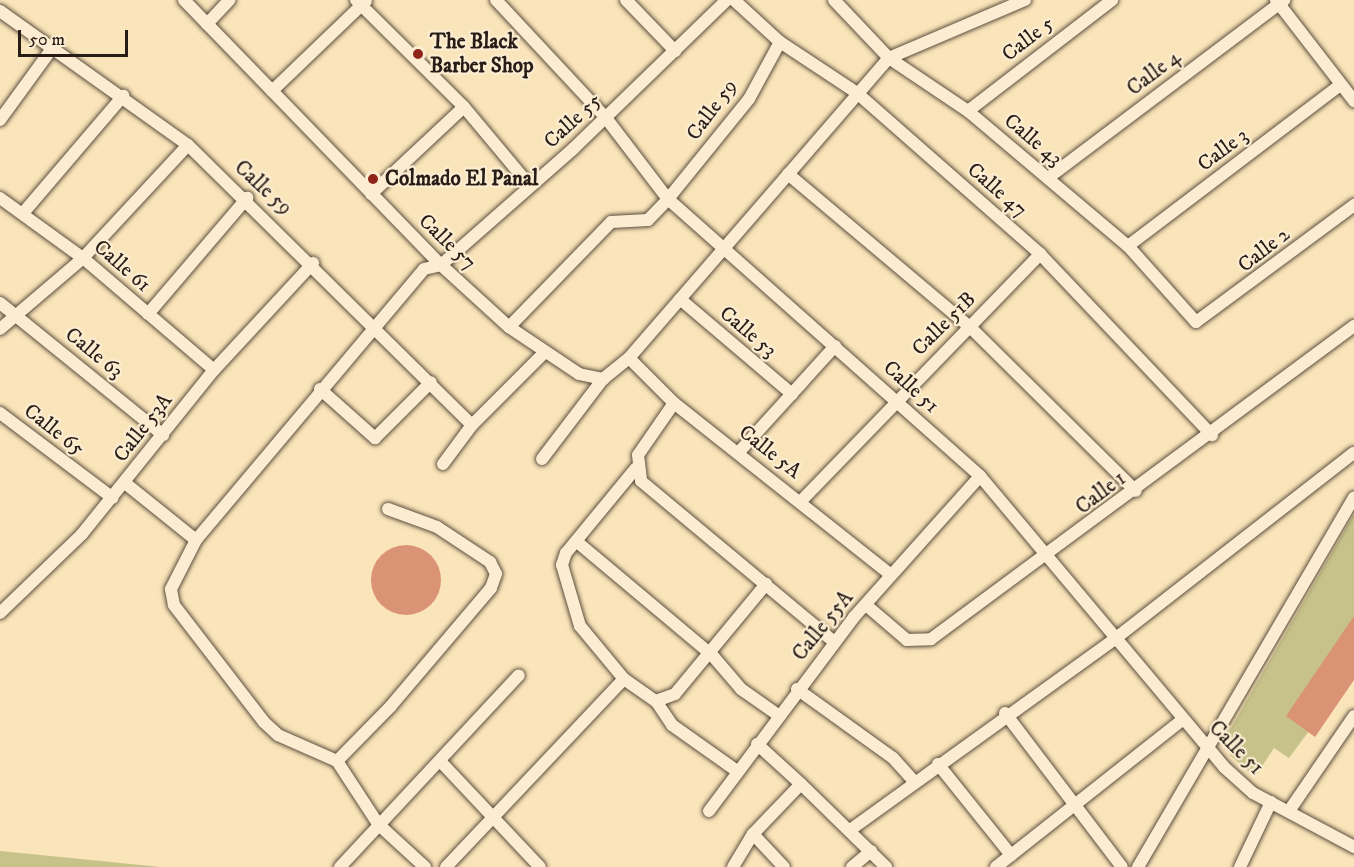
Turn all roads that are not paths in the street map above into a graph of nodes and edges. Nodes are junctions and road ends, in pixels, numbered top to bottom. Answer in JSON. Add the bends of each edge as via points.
{"nodes":[{"id":1,"x":184,"y":0,"type":"edge"},
{"id":2,"x":229,"y":0,"type":"edge"},
{"id":3,"x":496,"y":0,"type":"edge"},
{"id":4,"x":626,"y":0,"type":"edge"},
{"id":5,"x":727,"y":0,"type":"edge"},
{"id":6,"x":734,"y":0,"type":"edge"},
{"id":7,"x":834,"y":0,"type":"edge"},
{"id":8,"x":1024,"y":0,"type":"edge"},
{"id":9,"x":1112,"y":0,"type":"edge"},
{"id":10,"x":1280,"y":1,"type":"edge"},
{"id":11,"x":361,"y":2,"type":"edge"},
{"id":12,"x":0,"y":11,"type":"edge"},
{"id":13,"x":207,"y":24,"type":"junction"},
{"id":14,"x":780,"y":42,"type":"junction"},
{"id":15,"x":53,"y":47,"type":"junction"},
{"id":16,"x":675,"y":51,"type":"junction"},
{"id":17,"x":889,"y":58,"type":"junction"},
{"id":18,"x":1340,"y":85,"type":"junction"},
{"id":19,"x":272,"y":92,"type":"junction"},
{"id":20,"x":857,"y":93,"type":"junction"},
{"id":21,"x":123,"y":96,"type":"junction"},
{"id":22,"x":1354,"y":101,"type":"edge"},
{"id":23,"x":464,"y":107,"type":"junction"},
{"id":24,"x":968,"y":111,"type":"junction"},
{"id":25,"x":606,"y":118,"type":"junction"},
{"id":26,"x":0,"y":120,"type":"edge"},
{"id":27,"x":188,"y":145,"type":"junction"},
{"id":28,"x":788,"y":174,"type":"junction"},
{"id":29,"x":1048,"y":178,"type":"junction"},
{"id":30,"x":530,"y":186,"type":"junction"},
{"id":31,"x":371,"y":194,"type":"junction"},
{"id":32,"x":0,"y":198,"type":"edge"},
{"id":33,"x":247,"y":198,"type":"junction"},
{"id":34,"x":669,"y":199,"type":"junction"},
{"id":35,"x":1354,"y":205,"type":"edge"},
{"id":36,"x":24,"y":212,"type":"junction"},
{"id":37,"x":1128,"y":246,"type":"junction"},
{"id":38,"x":722,"y":249,"type":"junction"},
{"id":39,"x":1040,"y":254,"type":"junction"},
{"id":40,"x":83,"y":258,"type":"junction"},
{"id":41,"x":313,"y":263,"type":"junction"},
{"id":42,"x":441,"y":265,"type":"junction"},
{"id":43,"x":680,"y":299,"type":"junction"},
{"id":44,"x":0,"y":303,"type":"edge"},
{"id":45,"x":148,"y":314,"type":"junction"},
{"id":46,"x":17,"y":316,"type":"junction"},
{"id":47,"x":1196,"y":322,"type":"joint"},
{"id":48,"x":1354,"y":326,"type":"edge"},
{"id":49,"x":373,"y":327,"type":"junction"},
{"id":50,"x":509,"y":327,"type":"junction"},
{"id":51,"x":970,"y":327,"type":"junction"},
{"id":52,"x":0,"y":328,"type":"edge"},
{"id":53,"x":835,"y":346,"type":"junction"},
{"id":54,"x":543,"y":354,"type":"junction"},
{"id":55,"x":629,"y":358,"type":"junction"},
{"id":56,"x":214,"y":370,"type":"junction"},
{"id":57,"x":603,"y":379,"type":"junction"},
{"id":58,"x":431,"y":382,"type":"junction"},
{"id":59,"x":320,"y":390,"type":"junction"},
{"id":60,"x":792,"y":394,"type":"junction"},
{"id":61,"x":896,"y":399,"type":"junction"},
{"id":62,"x":674,"y":403,"type":"junction"},
{"id":63,"x":0,"y":413,"type":"edge"},
{"id":64,"x":472,"y":425,"type":"junction"},
{"id":65,"x":163,"y":435,"type":"junction"},
{"id":66,"x":1212,"y":435,"type":"junction"},
{"id":67,"x":739,"y":452,"type":"junction"},
{"id":68,"x":1354,"y":453,"type":"edge"},
{"id":69,"x":542,"y":459,"type":"dead end"},
{"id":70,"x":443,"y":464,"type":"dead end"},
{"id":71,"x":636,"y":468,"type":"junction"},
{"id":72,"x":980,"y":476,"type":"junction"},
{"id":73,"x":124,"y":483,"type":"junction"},
{"id":74,"x":1136,"y":491,"type":"junction"},
{"id":75,"x":1354,"y":497,"type":"edge"},
{"id":76,"x":112,"y":498,"type":"junction"},
{"id":77,"x":801,"y":501,"type":"junction"},
{"id":78,"x":388,"y":509,"type":"dead end"},
{"id":79,"x":196,"y":540,"type":"junction"},
{"id":80,"x":576,"y":541,"type":"junction"},
{"id":81,"x":1051,"y":555,"type":"junction"},
{"id":82,"x":890,"y":574,"type":"junction"},
{"id":83,"x":766,"y":584,"type":"junction"},
{"id":84,"x":866,"y":605,"type":"junction"},
{"id":85,"x":0,"y":614,"type":"edge"},
{"id":86,"x":1116,"y":638,"type":"junction"},
{"id":87,"x":834,"y":642,"type":"junction"},
{"id":88,"x":711,"y":655,"type":"junction"},
{"id":89,"x":519,"y":675,"type":"dead end"},
{"id":90,"x":624,"y":679,"type":"junction"},
{"id":91,"x":797,"y":689,"type":"junction"},
{"id":92,"x":656,"y":701,"type":"junction"},
{"id":93,"x":1005,"y":713,"type":"junction"},
{"id":94,"x":778,"y":715,"type":"junction"},
{"id":95,"x":1354,"y":716,"type":"edge"},
{"id":96,"x":1182,"y":720,"type":"junction"},
{"id":97,"x":757,"y":744,"type":"junction"},
{"id":98,"x":1209,"y":751,"type":"junction"},
{"id":99,"x":336,"y":761,"type":"junction"},
{"id":100,"x":441,"y":762,"type":"junction"},
{"id":101,"x":938,"y":764,"type":"junction"},
{"id":102,"x":737,"y":771,"type":"junction"},
{"id":103,"x":914,"y":781,"type":"junction"},
{"id":104,"x":801,"y":784,"type":"junction"},
{"id":105,"x":1271,"y":802,"type":"junction"},
{"id":106,"x":1074,"y":806,"type":"junction"},
{"id":107,"x":709,"y":811,"type":"dead end"},
{"id":108,"x":1289,"y":811,"type":"junction"},
{"id":109,"x":493,"y":818,"type":"junction"},
{"id":110,"x":378,"y":824,"type":"junction"},
{"id":111,"x":850,"y":830,"type":"junction"},
{"id":112,"x":753,"y":834,"type":"junction"},
{"id":113,"x":1354,"y":847,"type":"edge"},
{"id":114,"x":871,"y":851,"type":"junction"},
{"id":115,"x":1004,"y":862,"type":"edge"},
{"id":116,"x":340,"y":867,"type":"edge"},
{"id":117,"x":425,"y":867,"type":"edge"},
{"id":118,"x":446,"y":867,"type":"edge"},
{"id":119,"x":540,"y":867,"type":"edge"},
{"id":120,"x":733,"y":867,"type":"edge"},
{"id":121,"x":784,"y":867,"type":"edge"},
{"id":122,"x":852,"y":867,"type":"edge"},
{"id":123,"x":886,"y":867,"type":"edge"},
{"id":124,"x":1122,"y":867,"type":"edge"},
{"id":125,"x":1138,"y":867,"type":"edge"},
{"id":126,"x":1240,"y":867,"type":"edge"}],
"edges":[{"from":1,"to":13,"type":"street","name":"Calle 57"},
{"from":2,"to":13,"type":"street"},
{"from":3,"to":25,"type":"street","name":"Calle 51"},
{"from":4,"to":16,"type":"street"},
{"from":5,"to":16,"type":"street","name":"Calle 55"},
{"from":6,"to":14,"type":"street","name":"Calle 47"},
{"from":7,"to":17,"type":"street","name":"Calle 43"},
{"from":8,"to":17,"type":"street"},
{"from":9,"to":24,"type":"street","name":"Calle 5"},
{"from":10,"to":18,"type":"street"},
{"from":10,"to":29,"type":"street","name":"Calle 4"},
{"from":11,"to":19,"type":"street"},
{"from":11,"to":23,"type":"street"},
{"from":12,"to":15,"type":"street","name":"Calle 59"},
{"from":13,"to":19,"type":"street","name":"Calle 57"},
{"from":14,"to":20,"type":"street","name":"Calle 47"},
{"from":14,"to":34,"type":"street","name":"Calle 59","via":[[749,99]]},
{"from":15,"to":21,"type":"street","name":"Calle 59"},
{"from":15,"to":26,"type":"street"},
{"from":16,"to":25,"type":"street","name":"Calle 55"},
{"from":17,"to":20,"type":"street"},
{"from":17,"to":24,"type":"street","name":"Calle 43"},
{"from":18,"to":22,"type":"street"},
{"from":18,"to":37,"type":"street","name":"Calle 3"},
{"from":19,"to":31,"type":"street","name":"Calle 57"},
{"from":20,"to":28,"type":"street"},
{"from":20,"to":39,"type":"street","name":"Calle 47"},
{"from":21,"to":27,"type":"street","name":"Calle 59"},
{"from":21,"to":36,"type":"street"},
{"from":23,"to":30,"type":"street"},
{"from":23,"to":31,"type":"street"},
{"from":24,"to":29,"type":"street","name":"Calle 43"},
{"from":25,"to":30,"type":"street","name":"Calle 55"},
{"from":25,"to":34,"type":"street","name":"Calle 51"},
{"from":27,"to":33,"type":"street","name":"Calle 59"},
{"from":27,"to":40,"type":"street"},
{"from":28,"to":38,"type":"street"},
{"from":28,"to":51,"type":"street"},
{"from":29,"to":37,"type":"street","name":"Calle 43"},
{"from":30,"to":42,"type":"street","name":"Calle 55"},
{"from":31,"to":42,"type":"street","name":"Calle 57"},
{"from":32,"to":36,"type":"street","name":"Calle 61"},
{"from":33,"to":41,"type":"street","name":"Calle 59"},
{"from":33,"to":45,"type":"street"},
{"from":34,"to":38,"type":"street","name":"Calle 51"},
{"from":34,"to":50,"type":"street","name":"Calle 59","via":[[648,220],[611,222]]},
{"from":35,"to":47,"type":"street","name":"Calle 2"},
{"from":36,"to":40,"type":"street","name":"Calle 61"},
{"from":37,"to":47,"type":"street","name":"Calle 43"},
{"from":38,"to":43,"type":"street"},
{"from":38,"to":53,"type":"street","name":"Calle 51"},
{"from":39,"to":51,"type":"street","name":"Calle 51B"},
{"from":39,"to":66,"type":"street","name":"Calle 47"},
{"from":40,"to":45,"type":"street","name":"Calle 61"},
{"from":40,"to":46,"type":"street"},
{"from":41,"to":49,"type":"street","name":"Calle 59"},
{"from":41,"to":56,"type":"street","name":"Calle 53A"},
{"from":42,"to":49,"type":"street","name":"Calle 55","via":[[424,269]]},
{"from":42,"to":50,"type":"street","name":"Calle 57"},
{"from":43,"to":55,"type":"street"},
{"from":43,"to":60,"type":"street","name":"Calle 53"},
{"from":44,"to":46,"type":"street","name":"Calle 63"},
{"from":45,"to":56,"type":"street","name":"Calle 61"},
{"from":46,"to":52,"type":"street"},
{"from":46,"to":65,"type":"street","name":"Calle 63"},
{"from":48,"to":66,"type":"street","name":"Calle 1"},
{"from":49,"to":58,"type":"street","name":"Calle 59"},
{"from":49,"to":59,"type":"street","name":"Calle 55"},
{"from":50,"to":54,"type":"street","name":"Calle 57"},
{"from":51,"to":61,"type":"street","name":"Calle 51B"},
{"from":51,"to":74,"type":"street"},
{"from":53,"to":60,"type":"street"},
{"from":53,"to":61,"type":"street","name":"Calle 51"},
{"from":54,"to":57,"type":"street","name":"Calle 57","via":[[579,374]]},
{"from":54,"to":64,"type":"street"},
{"from":55,"to":57,"type":"street"},
{"from":55,"to":62,"type":"street","name":"Calle 5A"},
{"from":56,"to":65,"type":"street","name":"Calle 53A"},
{"from":57,"to":69,"type":"street"},
{"from":58,"to":59,"type":"street","via":[[375,438]]},
{"from":58,"to":64,"type":"street","name":"Calle 59"},
{"from":59,"to":79,"type":"street","name":"Calle 55"},
{"from":60,"to":67,"type":"street"},
{"from":61,"to":72,"type":"street","name":"Calle 51"},
{"from":61,"to":77,"type":"street","name":"Calle 51B"},
{"from":62,"to":67,"type":"street","name":"Calle 5A"},
{"from":62,"to":71,"type":"street","via":[[649,434]]},
{"from":63,"to":76,"type":"street","name":"Calle 65"},
{"from":64,"to":70,"type":"street"},
{"from":65,"to":73,"type":"street","name":"Calle 53A"},
{"from":66,"to":74,"type":"street","name":"Calle 1"},
{"from":67,"to":77,"type":"street","name":"Calle 5A"},
{"from":68,"to":86,"type":"street"},
{"from":71,"to":80,"type":"street"},
{"from":71,"to":83,"type":"street","via":[[641,480]]},
{"from":72,"to":81,"type":"street","name":"Calle 51"},
{"from":72,"to":82,"type":"street","name":"Calle 55A"},
{"from":73,"to":76,"type":"street","name":"Calle 53A"},
{"from":73,"to":79,"type":"street"},
{"from":74,"to":81,"type":"street","name":"Calle 1"},
{"from":75,"to":98,"type":"street"},
{"from":76,"to":85,"type":"street","name":"Calle 53A","via":[[46,573]]},
{"from":77,"to":82,"type":"street","name":"Calle 5A"},
{"from":78,"to":99,"type":"street","via":[[436,526],[489,562],[496,573],[491,588],[392,706]]},
{"from":79,"to":99,"type":"street","name":"Calle 55","via":[[171,589],[174,605],[264,722],[278,735]]},
{"from":80,"to":88,"type":"street"},
{"from":80,"to":90,"type":"street","via":[[562,566],[570,602],[595,649]]},
{"from":81,"to":84,"type":"street","name":"Calle 1","via":[[923,642],[906,640]]},
{"from":81,"to":86,"type":"street","name":"Calle 51"},
{"from":82,"to":84,"type":"street","name":"Calle 55A"},
{"from":83,"to":87,"type":"street"},
{"from":83,"to":88,"type":"street"},
{"from":84,"to":87,"type":"street","name":"Calle 55A"},
{"from":86,"to":93,"type":"street"},
{"from":86,"to":96,"type":"street","name":"Calle 51"},
{"from":87,"to":91,"type":"street","name":"Calle 55A"},
{"from":88,"to":92,"type":"street","via":[[675,694]]},
{"from":88,"to":94,"type":"street","via":[[741,689]]},
{"from":89,"to":100,"type":"street"},
{"from":90,"to":92,"type":"street"},
{"from":90,"to":109,"type":"street"},
{"from":91,"to":94,"type":"street","name":"Calle 55A"},
{"from":91,"to":103,"type":"street","via":[[893,758]]},
{"from":92,"to":102,"type":"street","via":[[672,725]]},
{"from":93,"to":101,"type":"street"},
{"from":93,"to":106,"type":"street"},
{"from":94,"to":97,"type":"street","name":"Calle 55A"},
{"from":95,"to":108,"type":"street"},
{"from":96,"to":98,"type":"street","name":"Calle 51"},
{"from":96,"to":106,"type":"street"},
{"from":97,"to":102,"type":"street","name":"Calle 55A"},
{"from":97,"to":104,"type":"street"},
{"from":98,"to":105,"type":"street","name":"Calle 51","via":[[1236,779]]},
{"from":98,"to":125,"type":"street"},
{"from":99,"to":110,"type":"street"},
{"from":100,"to":109,"type":"street"},
{"from":100,"to":110,"type":"street"},
{"from":101,"to":103,"type":"street"},
{"from":101,"to":115,"type":"street"},
{"from":102,"to":107,"type":"street","name":"Calle 55A"},
{"from":103,"to":111,"type":"street"},
{"from":104,"to":111,"type":"street"},
{"from":104,"to":112,"type":"street"},
{"from":105,"to":108,"type":"street","name":"Calle 51"},
{"from":105,"to":126,"type":"street"},
{"from":106,"to":115,"type":"street"},
{"from":106,"to":124,"type":"street"},
{"from":108,"to":113,"type":"street","name":"Calle 51"},
{"from":109,"to":118,"type":"street"},
{"from":109,"to":119,"type":"street"},
{"from":110,"to":116,"type":"street"},
{"from":110,"to":117,"type":"street"},
{"from":111,"to":114,"type":"street"},
{"from":112,"to":120,"type":"street"},
{"from":112,"to":121,"type":"street"},
{"from":114,"to":122,"type":"street"},
{"from":114,"to":123,"type":"street"}]}
